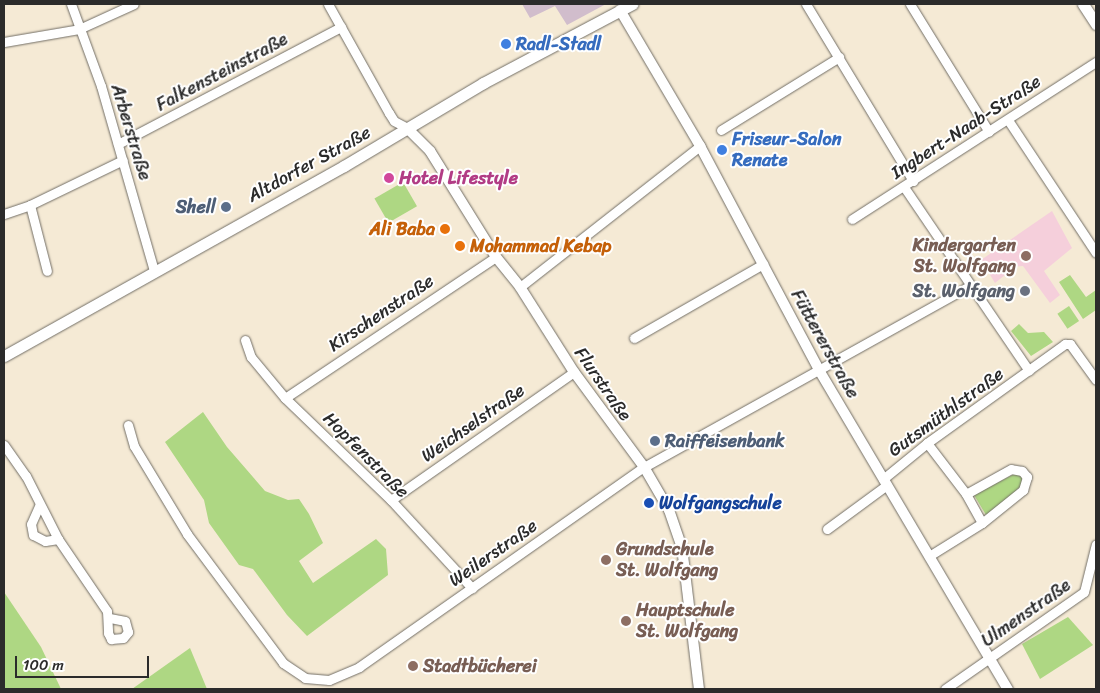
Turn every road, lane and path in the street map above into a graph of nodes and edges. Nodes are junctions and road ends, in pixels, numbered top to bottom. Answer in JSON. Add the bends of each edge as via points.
{"nodes":[{"id":1,"x":71,"y":4,"type":"edge"},
{"id":2,"x":134,"y":4,"type":"edge"},
{"id":3,"x":328,"y":4,"type":"edge"},
{"id":4,"x":632,"y":4,"type":"edge"},
{"id":5,"x":806,"y":4,"type":"edge"},
{"id":6,"x":910,"y":4,"type":"edge"},
{"id":7,"x":1083,"y":4,"type":"edge"},
{"id":8,"x":620,"y":10,"type":"junction"},
{"id":9,"x":1096,"y":24,"type":"edge"},
{"id":10,"x":341,"y":27,"type":"junction"},
{"id":11,"x":79,"y":29,"type":"junction"},
{"id":12,"x":4,"y":42,"type":"edge"},
{"id":13,"x":839,"y":57,"type":"junction"},
{"id":14,"x":1096,"y":62,"type":"edge"},
{"id":15,"x":1008,"y":120,"type":"junction"},
{"id":16,"x":407,"y":128,"type":"junction"},
{"id":17,"x":721,"y":130,"type":"dead end"},
{"id":18,"x":989,"y":132,"type":"junction"},
{"id":19,"x":118,"y":144,"type":"junction"},
{"id":20,"x":700,"y":146,"type":"junction"},
{"id":21,"x":124,"y":160,"type":"junction"},
{"id":22,"x":913,"y":181,"type":"junction"},
{"id":23,"x":904,"y":187,"type":"junction"},
{"id":24,"x":30,"y":206,"type":"junction"},
{"id":25,"x":4,"y":214,"type":"edge"},
{"id":26,"x":852,"y":219,"type":"dead end"},
{"id":27,"x":1096,"y":253,"type":"edge"},
{"id":28,"x":496,"y":256,"type":"junction"},
{"id":29,"x":763,"y":264,"type":"junction"},
{"id":30,"x":154,"y":271,"type":"junction"},
{"id":31,"x":47,"y":272,"type":"dead end"},
{"id":32,"x":970,"y":286,"type":"junction"},
{"id":33,"x":520,"y":287,"type":"junction"},
{"id":34,"x":634,"y":338,"type":"dead end"},
{"id":35,"x":245,"y":340,"type":"dead end"},
{"id":36,"x":4,"y":356,"type":"edge"},
{"id":37,"x":819,"y":370,"type":"junction"},
{"id":38,"x":1029,"y":371,"type":"junction"},
{"id":39,"x":574,"y":372,"type":"junction"},
{"id":40,"x":1096,"y":380,"type":"edge"},
{"id":41,"x":286,"y":398,"type":"junction"},
{"id":42,"x":128,"y":425,"type":"dead end"},
{"id":43,"x":927,"y":443,"type":"junction"},
{"id":44,"x":4,"y":445,"type":"edge"},
{"id":45,"x":644,"y":467,"type":"junction"},
{"id":46,"x":885,"y":482,"type":"junction"},
{"id":47,"x":966,"y":494,"type":"junction"},
{"id":48,"x":390,"y":500,"type":"junction"},
{"id":49,"x":39,"y":506,"type":"junction"},
{"id":50,"x":982,"y":523,"type":"junction"},
{"id":51,"x":827,"y":529,"type":"dead end"},
{"id":52,"x":58,"y":539,"type":"junction"},
{"id":53,"x":1096,"y":544,"type":"edge"},
{"id":54,"x":929,"y":556,"type":"junction"},
{"id":55,"x":472,"y":588,"type":"junction"},
{"id":56,"x":109,"y":618,"type":"dead end"},
{"id":57,"x":990,"y":659,"type":"junction"},
{"id":58,"x":699,"y":689,"type":"edge"},
{"id":59,"x":945,"y":689,"type":"edge"},
{"id":60,"x":1008,"y":689,"type":"edge"}],
"edges":[{"from":1,"to":11,"type":"street","name":"Arberstraße"},
{"from":2,"to":11,"type":"street"},
{"from":3,"to":10,"type":"street"},
{"from":4,"to":8,"type":"main road","name":"Altdorfer Straße"},
{"from":5,"to":13,"type":"street"},
{"from":6,"to":18,"type":"street"},
{"from":7,"to":9,"type":"main road"},
{"from":8,"to":16,"type":"main road","name":"Altdorfer Straße"},
{"from":8,"to":20,"type":"street","name":"Füttererstraße"},
{"from":10,"to":16,"type":"street","via":[[394,121]]},
{"from":10,"to":19,"type":"street","name":"Falkensteinstraße"},
{"from":11,"to":12,"type":"street"},
{"from":11,"to":19,"type":"street","name":"Arberstraße","via":[[101,86]]},
{"from":13,"to":17,"type":"street"},
{"from":13,"to":22,"type":"street"},
{"from":14,"to":15,"type":"street","name":"Ingbert-Naab-Straße"},
{"from":15,"to":18,"type":"street","name":"Ingbert-Naab-Straße"},
{"from":15,"to":27,"type":"street"},
{"from":16,"to":28,"type":"street","name":"Flurstraße","via":[[430,151]]},
{"from":16,"to":30,"type":"main road","name":"Altdorfer Straße"},
{"from":18,"to":22,"type":"street","name":"Ingbert-Naab-Straße"},
{"from":19,"to":21,"type":"street","name":"Arberstraße"},
{"from":20,"to":29,"type":"street","name":"Füttererstraße"},
{"from":20,"to":33,"type":"street"},
{"from":21,"to":24,"type":"street"},
{"from":21,"to":30,"type":"street","name":"Arberstraße"},
{"from":22,"to":23,"type":"street","name":"Ingbert-Naab-Straße"},
{"from":23,"to":26,"type":"street","name":"Ingbert-Naab-Straße"},
{"from":23,"to":32,"type":"street"},
{"from":24,"to":25,"type":"street"},
{"from":24,"to":31,"type":"street"},
{"from":28,"to":33,"type":"street","name":"Flurstraße"},
{"from":28,"to":41,"type":"street","name":"Kirschenstraße"},
{"from":29,"to":34,"type":"street"},
{"from":29,"to":37,"type":"street","name":"Füttererstraße"},
{"from":30,"to":36,"type":"main road","name":"Altdorfer Straße"},
{"from":32,"to":37,"type":"street","name":"Weilerstraße"},
{"from":32,"to":38,"type":"street"},
{"from":33,"to":39,"type":"street","name":"Flurstraße"},
{"from":35,"to":41,"type":"street","name":"Hopfenstraße","via":[[250,357]]},
{"from":37,"to":45,"type":"street","name":"Weilerstraße"},
{"from":37,"to":46,"type":"street","name":"Füttererstraße"},
{"from":38,"to":40,"type":"street","name":"Gutsmüthlstraße","via":[[1068,343]]},
{"from":38,"to":43,"type":"street","name":"Gutsmüthlstraße"},
{"from":39,"to":45,"type":"street","name":"Flurstraße"},
{"from":39,"to":48,"type":"street","name":"Weichselstraße"},
{"from":41,"to":48,"type":"street","name":"Hopfenstraße"},
{"from":42,"to":55,"type":"street","name":"Weilerstraße","via":[[134,446],[187,534],[283,663],[305,678],[321,681],[351,672]]},
{"from":43,"to":46,"type":"street","name":"Gutsmüthlstraße"},
{"from":43,"to":47,"type":"street"},
{"from":44,"to":49,"type":"street","via":[[26,476]]},
{"from":45,"to":55,"type":"street","name":"Weilerstraße"},
{"from":45,"to":58,"type":"street","name":"Flurstraße","via":[[669,510],[682,548]]},
{"from":46,"to":51,"type":"street","name":"Gutsmüthlstraße"},
{"from":46,"to":54,"type":"street","name":"Füttererstraße"},
{"from":47,"to":50,"type":"street"},
{"from":47,"to":50,"type":"street","via":[[1011,469],[1022,471],[1027,477],[1023,490]]},
{"from":48,"to":55,"type":"street","name":"Hopfenstraße"},
{"from":49,"to":52,"type":"street"},
{"from":49,"to":52,"type":"street","via":[[31,524],[33,535],[45,540]]},
{"from":50,"to":54,"type":"street"},
{"from":52,"to":56,"type":"street"},
{"from":53,"to":57,"type":"street","name":"Ulmenstraße","via":[[1084,592]]},
{"from":54,"to":57,"type":"street","name":"Füttererstraße"},
{"from":57,"to":59,"type":"street","name":"Ulmenstraße"},
{"from":57,"to":60,"type":"street","name":"Füttererstraße"}]}
